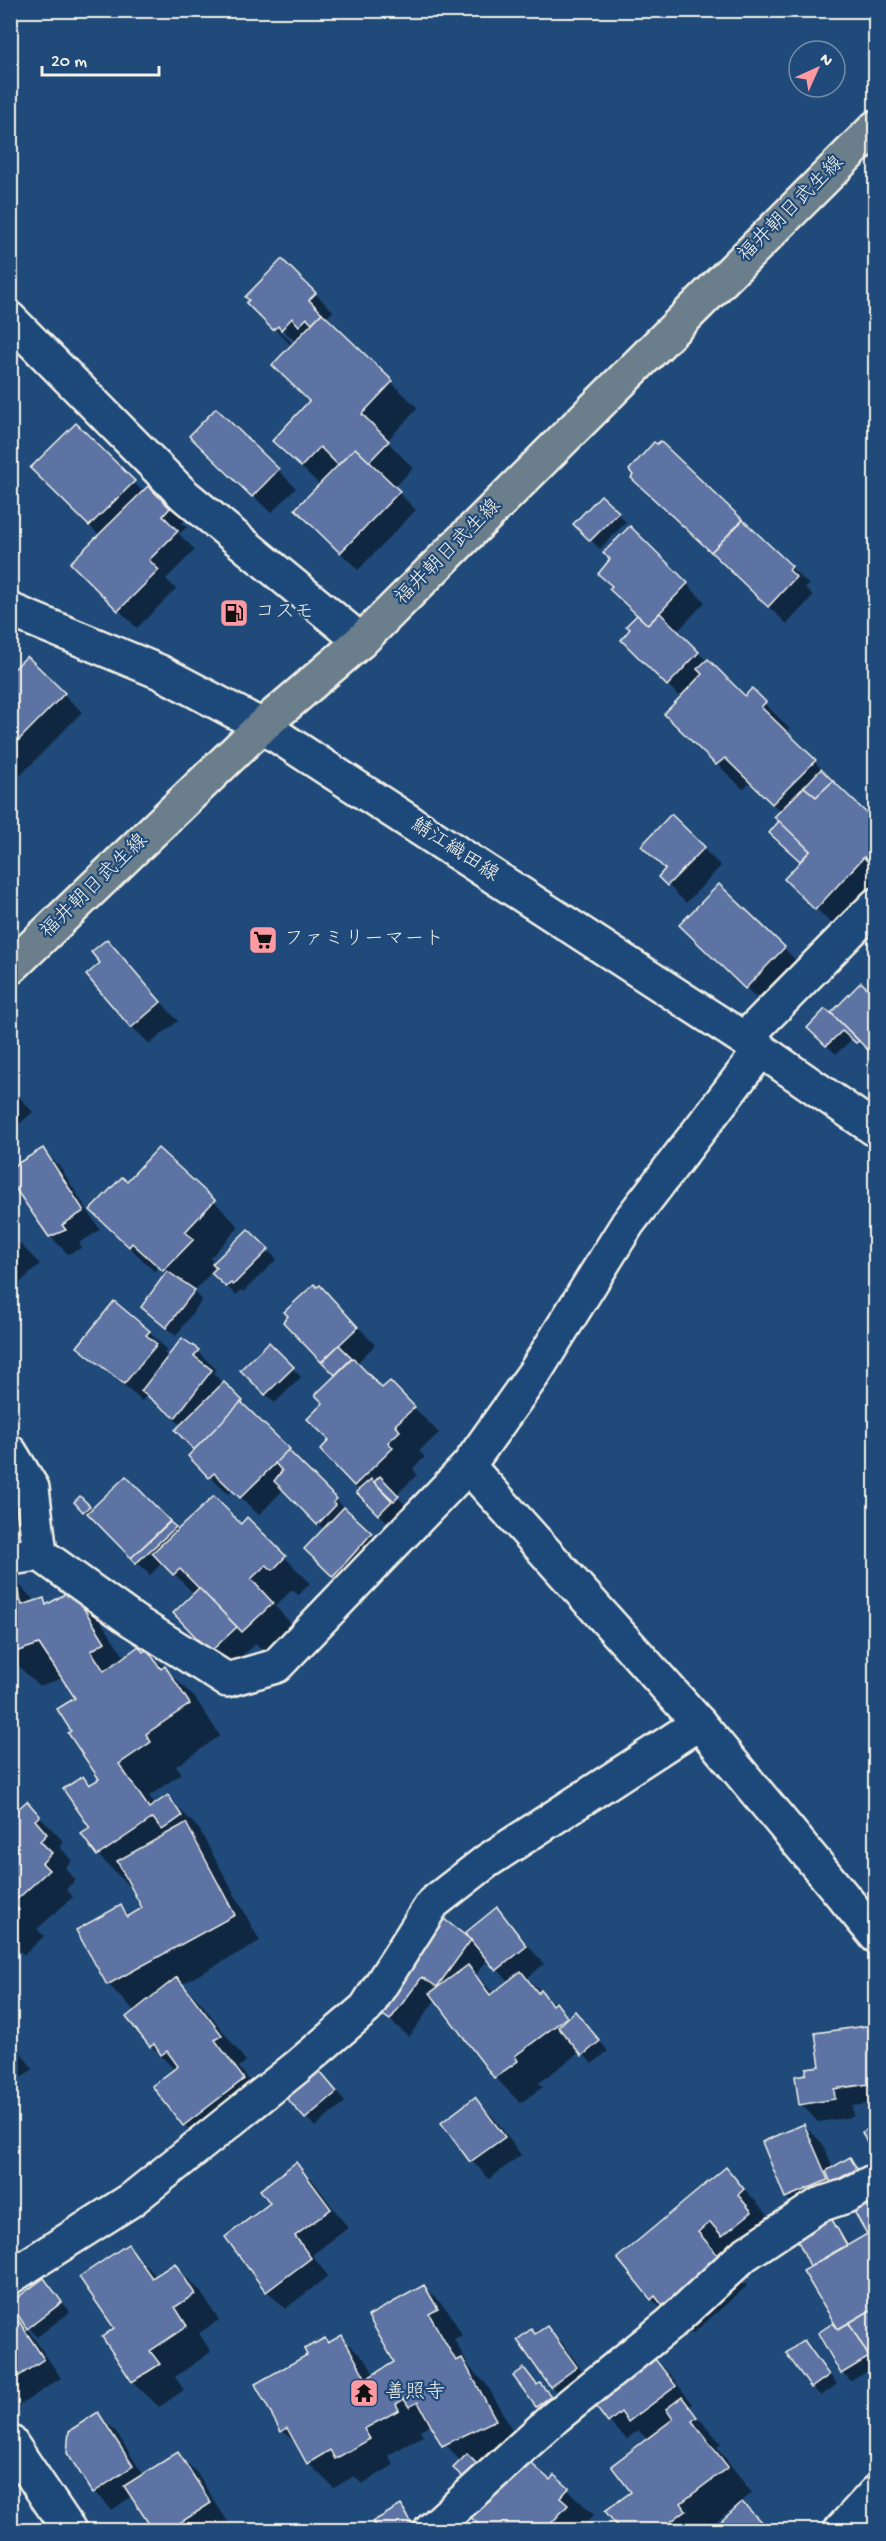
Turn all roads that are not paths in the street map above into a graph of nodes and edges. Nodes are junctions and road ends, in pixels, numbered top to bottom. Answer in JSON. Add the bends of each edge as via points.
{"nodes":[{"id":1,"x":876,"y":127,"type":"edge"},
{"id":2,"x":10,"y":319,"type":"edge"},
{"id":3,"x":10,"y":610,"type":"edge"},
{"id":4,"x":361,"y":641,"type":"junction"},
{"id":5,"x":262,"y":726,"type":"junction"},
{"id":6,"x":876,"y":905,"type":"edge"},
{"id":7,"x":10,"y":968,"type":"edge"},
{"id":8,"x":761,"y":1050,"type":"junction"},
{"id":9,"x":876,"y":1130,"type":"edge"},
{"id":10,"x":10,"y":1452,"type":"edge"},
{"id":11,"x":468,"y":1466,"type":"junction"},
{"id":12,"x":25,"y":1556,"type":"edge"},
{"id":13,"x":699,"y":1723,"type":"junction"},
{"id":14,"x":876,"y":1936,"type":"edge"},
{"id":15,"x":876,"y":2180,"type":"edge"},
{"id":16,"x":10,"y":2277,"type":"edge"},
{"id":17,"x":10,"y":2442,"type":"edge"},
{"id":18,"x":876,"y":2492,"type":"edge"},
{"id":19,"x":69,"y":2530,"type":"edge"},
{"id":20,"x":431,"y":2530,"type":"edge"},
{"id":21,"x":841,"y":2530,"type":"edge"}],
"edges":[{"from":1,"to":4,"type":"main road","name":"福井朝日武生線"},
{"from":2,"to":4,"type":"street","via":[[184,495]]},
{"from":3,"to":5,"type":"street","name":"鯖江織田線","via":[[160,672]]},
{"from":4,"to":5,"type":"main road","name":"福井朝日武生線"},
{"from":5,"to":7,"type":"main road","name":"福井朝日武生線"},
{"from":5,"to":8,"type":"street","name":"鯖江織田線"},
{"from":6,"to":8,"type":"street","via":[[749,1034]]},
{"from":8,"to":9,"type":"street","name":"鯖江織田線"},
{"from":8,"to":11,"type":"street","via":[[628,1223],[535,1372]]},
{"from":10,"to":12,"type":"street","via":[[32,1488]]},
{"from":11,"to":12,"type":"street","via":[[276,1666],[227,1680]]},
{"from":11,"to":13,"type":"street"},
{"from":13,"to":14,"type":"street"},
{"from":13,"to":16,"type":"street","via":[[487,1861],[433,1903],[366,2008],[131,2200]]},
{"from":15,"to":20,"type":"street","via":[[819,2205],[744,2255]]},
{"from":17,"to":19,"type":"street"},
{"from":18,"to":21,"type":"street"}]}
